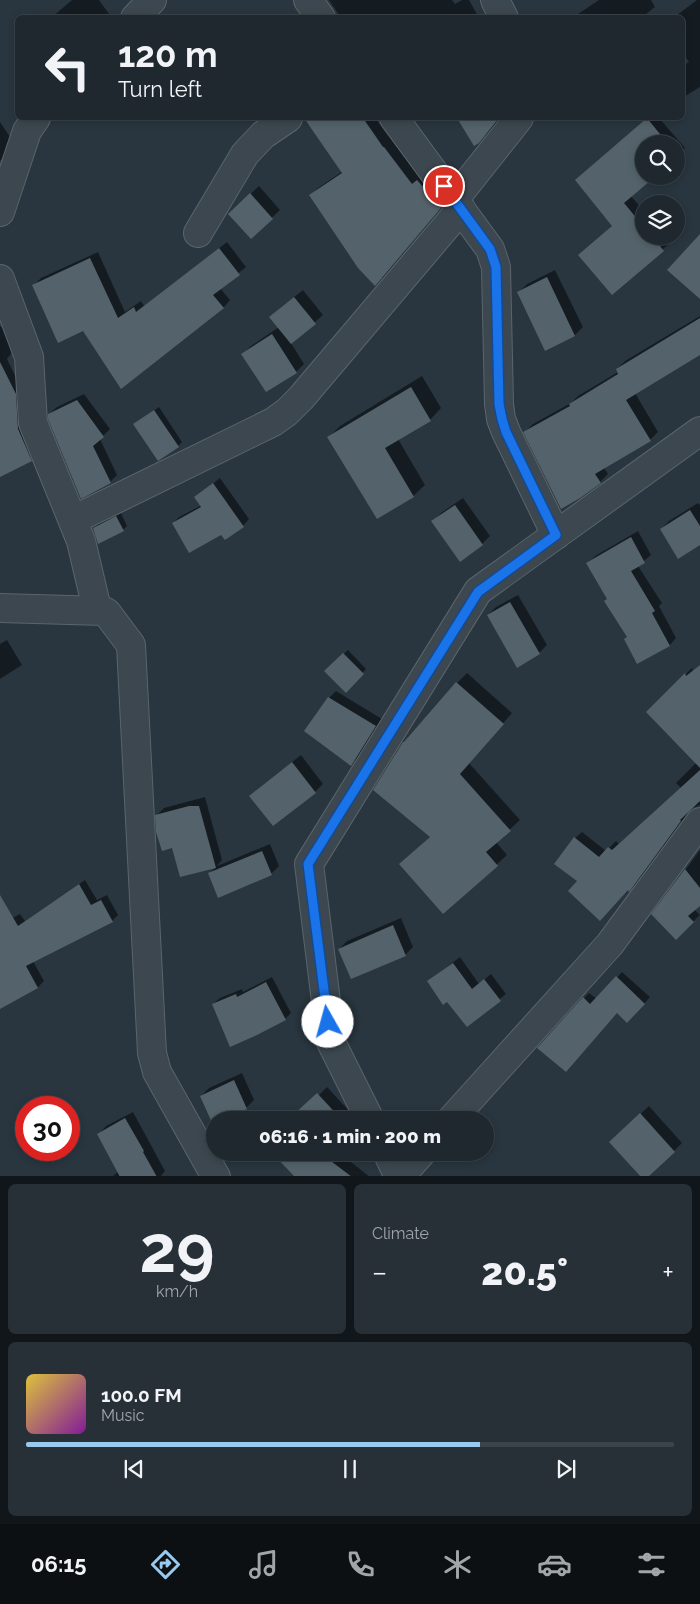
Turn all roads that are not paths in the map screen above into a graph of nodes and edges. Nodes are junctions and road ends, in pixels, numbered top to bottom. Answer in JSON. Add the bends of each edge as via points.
{"nodes":[{"id":1,"x":152,"y":0,"type":"edge"},
{"id":2,"x":308,"y":0,"type":"edge"},
{"id":3,"x":495,"y":0,"type":"edge"},
{"id":4,"x":137,"y":15,"type":"edge"},
{"id":5,"x":319,"y":15,"type":"edge"},
{"id":6,"x":502,"y":15,"type":"edge"},
{"id":7,"x":35,"y":120,"type":"edge"},
{"id":8,"x":285,"y":120,"type":"edge"},
{"id":9,"x":395,"y":120,"type":"edge"},
{"id":10,"x":518,"y":120,"type":"edge"},
{"id":11,"x":457,"y":204,"type":"junction"},
{"id":12,"x":0,"y":212,"type":"edge"},
{"id":13,"x":198,"y":233,"type":"dead end"},
{"id":14,"x":0,"y":281,"type":"edge"},
{"id":15,"x":700,"y":431,"type":"edge"},
{"id":16,"x":72,"y":520,"type":"junction"},
{"id":17,"x":556,"y":535,"type":"junction"},
{"id":18,"x":0,"y":608,"type":"edge"},
{"id":19,"x":102,"y":611,"type":"junction"},
{"id":20,"x":700,"y":822,"type":"edge"},
{"id":21,"x":365,"y":1111,"type":"edge"},
{"id":22,"x":459,"y":1111,"type":"edge"},
{"id":23,"x":392,"y":1161,"type":"edge"},
{"id":24,"x":414,"y":1161,"type":"edge"},
{"id":25,"x":216,"y":1176,"type":"edge"},
{"id":26,"x":400,"y":1176,"type":"edge"}],
"edges":[{"from":1,"to":4,"type":"street"},
{"from":2,"to":5,"type":"street"},
{"from":3,"to":6,"type":"street"},
{"from":7,"to":12,"type":"street","via":[[27,131]]},
{"from":8,"to":13,"type":"street","via":[[245,154]]},
{"from":9,"to":11,"type":"street"},
{"from":10,"to":11,"type":"street"},
{"from":11,"to":16,"type":"street","via":[[287,412],[273,422]]},
{"from":11,"to":17,"type":"street","via":[[490,249],[496,267],[502,419]]},
{"from":14,"to":16,"type":"street","via":[[29,357],[33,423]]},
{"from":15,"to":17,"type":"street"},
{"from":16,"to":19,"type":"street","via":[[82,541]]},
{"from":17,"to":21,"type":"street","via":[[478,592],[308,864],[330,1042]]},
{"from":18,"to":19,"type":"street"},
{"from":19,"to":25,"type":"street","via":[[130,645],[152,1053],[157,1072]]},
{"from":20,"to":22,"type":"street","via":[[610,944]]},
{"from":23,"to":26,"type":"street"},
{"from":24,"to":26,"type":"street"}]}
